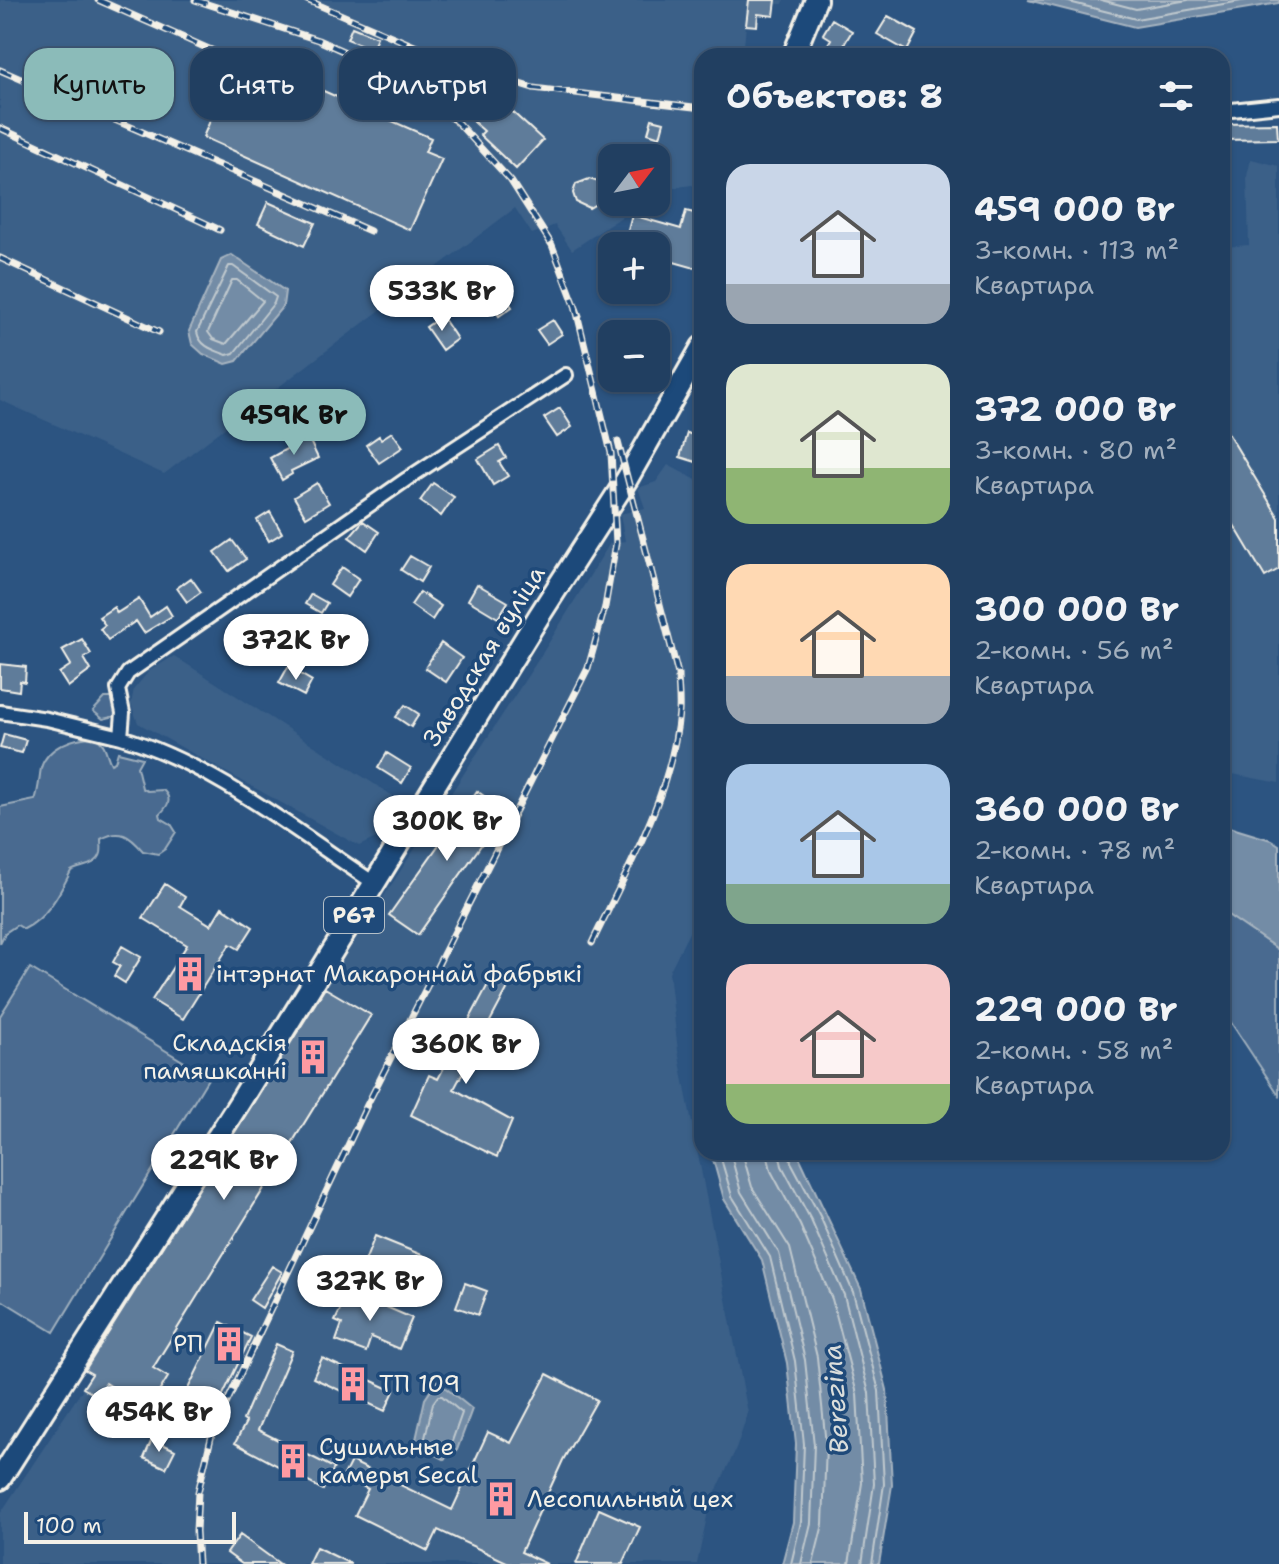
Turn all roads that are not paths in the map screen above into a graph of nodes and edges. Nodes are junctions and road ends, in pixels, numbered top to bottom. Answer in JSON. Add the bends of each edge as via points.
{"nodes":[{"id":1,"x":816,"y":0,"type":"edge"},
{"id":2,"x":796,"y":48,"type":"edge"},
{"id":3,"x":1279,"y":105,"type":"edge"},
{"id":4,"x":1230,"y":110,"type":"edge"},
{"id":5,"x":694,"y":361,"type":"edge"},
{"id":6,"x":566,"y":375,"type":"dead end"},
{"id":7,"x":0,"y":712,"type":"edge"},
{"id":8,"x":121,"y":737,"type":"junction"},
{"id":9,"x":374,"y":883,"type":"junction"},
{"id":10,"x":0,"y":1479,"type":"edge"}],
"edges":[{"from":1,"to":2,"type":"main road"},
{"from":3,"to":4,"type":"street"},
{"from":5,"to":9,"type":"main road","name":"Заводская вуліца","number":"Р67","via":[[634,469]]},
{"from":6,"to":8,"type":"street","via":[[128,673],[118,689]]},
{"from":7,"to":8,"type":"street"},
{"from":8,"to":9,"type":"street","via":[[214,777]]},
{"from":9,"to":10,"type":"main road","name":"Заводская вуліца","number":"Р67"}]}
